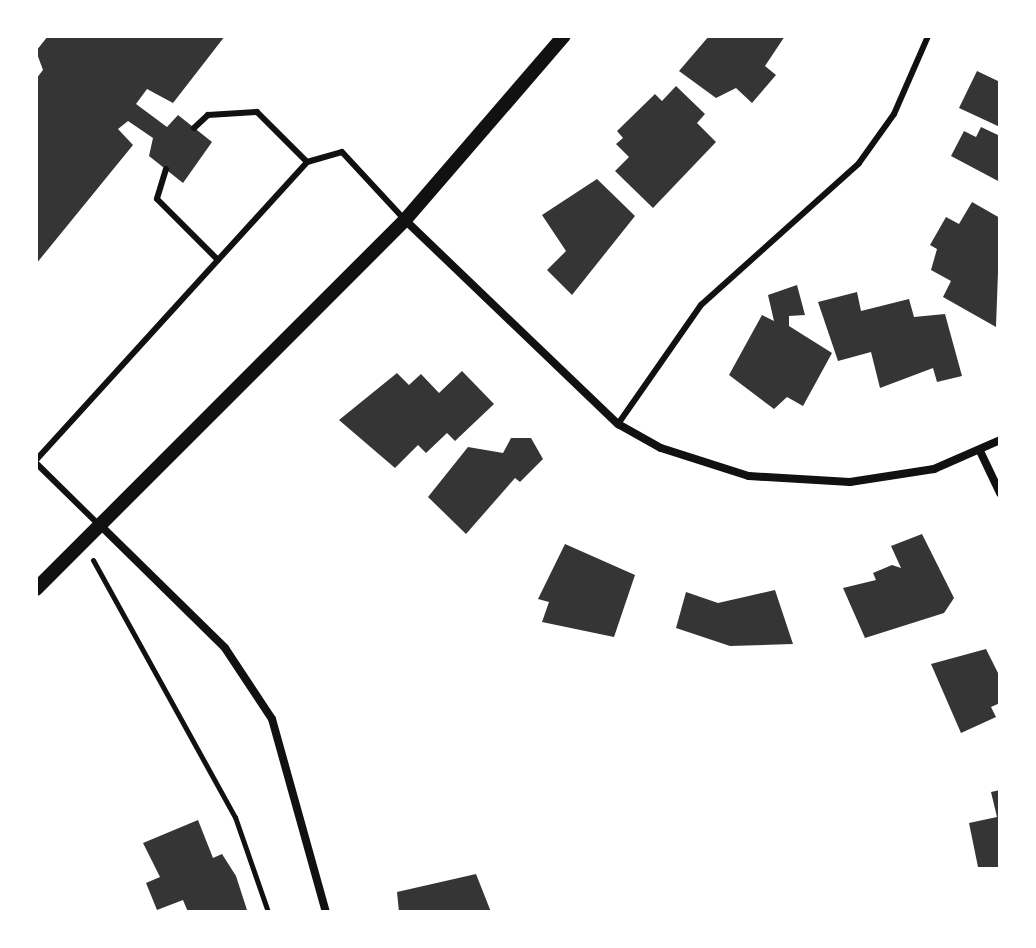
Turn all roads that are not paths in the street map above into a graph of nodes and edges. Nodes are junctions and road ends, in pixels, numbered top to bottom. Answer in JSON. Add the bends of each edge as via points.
{"nodes":[{"id":1,"x":564,"y":36,"type":"edge"},
{"id":2,"x":928,"y":36,"type":"edge"},
{"id":3,"x":194,"y":128,"type":"dead end"},
{"id":4,"x":307,"y":162,"type":"junction"},
{"id":5,"x":166,"y":169,"type":"dead end"},
{"id":6,"x":405,"y":220,"type":"junction"},
{"id":7,"x":218,"y":260,"type":"junction"},
{"id":8,"x":618,"y":424,"type":"junction"},
{"id":9,"x":1000,"y":440,"type":"edge"},
{"id":10,"x":980,"y":451,"type":"junction"},
{"id":11,"x":36,"y":462,"type":"edge"},
{"id":12,"x":1000,"y":493,"type":"edge"},
{"id":13,"x":101,"y":526,"type":"junction"},
{"id":14,"x":36,"y":589,"type":"edge"},
{"id":15,"x":326,"y":912,"type":"edge"}],
"edges":[{"from":1,"to":6,"type":"street"},
{"from":2,"to":8,"type":"lane","via":[[894,114],[859,163],[701,305]]},
{"from":3,"to":4,"type":"lane","via":[[208,115],[257,112]]},
{"from":4,"to":6,"type":"lane","via":[[342,152]]},
{"from":4,"to":7,"type":"lane"},
{"from":5,"to":7,"type":"lane","via":[[157,199]]},
{"from":6,"to":8,"type":"street"},
{"from":6,"to":13,"type":"street"},
{"from":7,"to":11,"type":"lane"},
{"from":8,"to":10,"type":"street","via":[[707,464],[805,483],[888,479]]},
{"from":9,"to":10,"type":"street"},
{"from":10,"to":12,"type":"street"},
{"from":11,"to":13,"type":"lane"},
{"from":13,"to":14,"type":"street"},
{"from":13,"to":15,"type":"street","via":[[225,648],[264,706]]}]}
